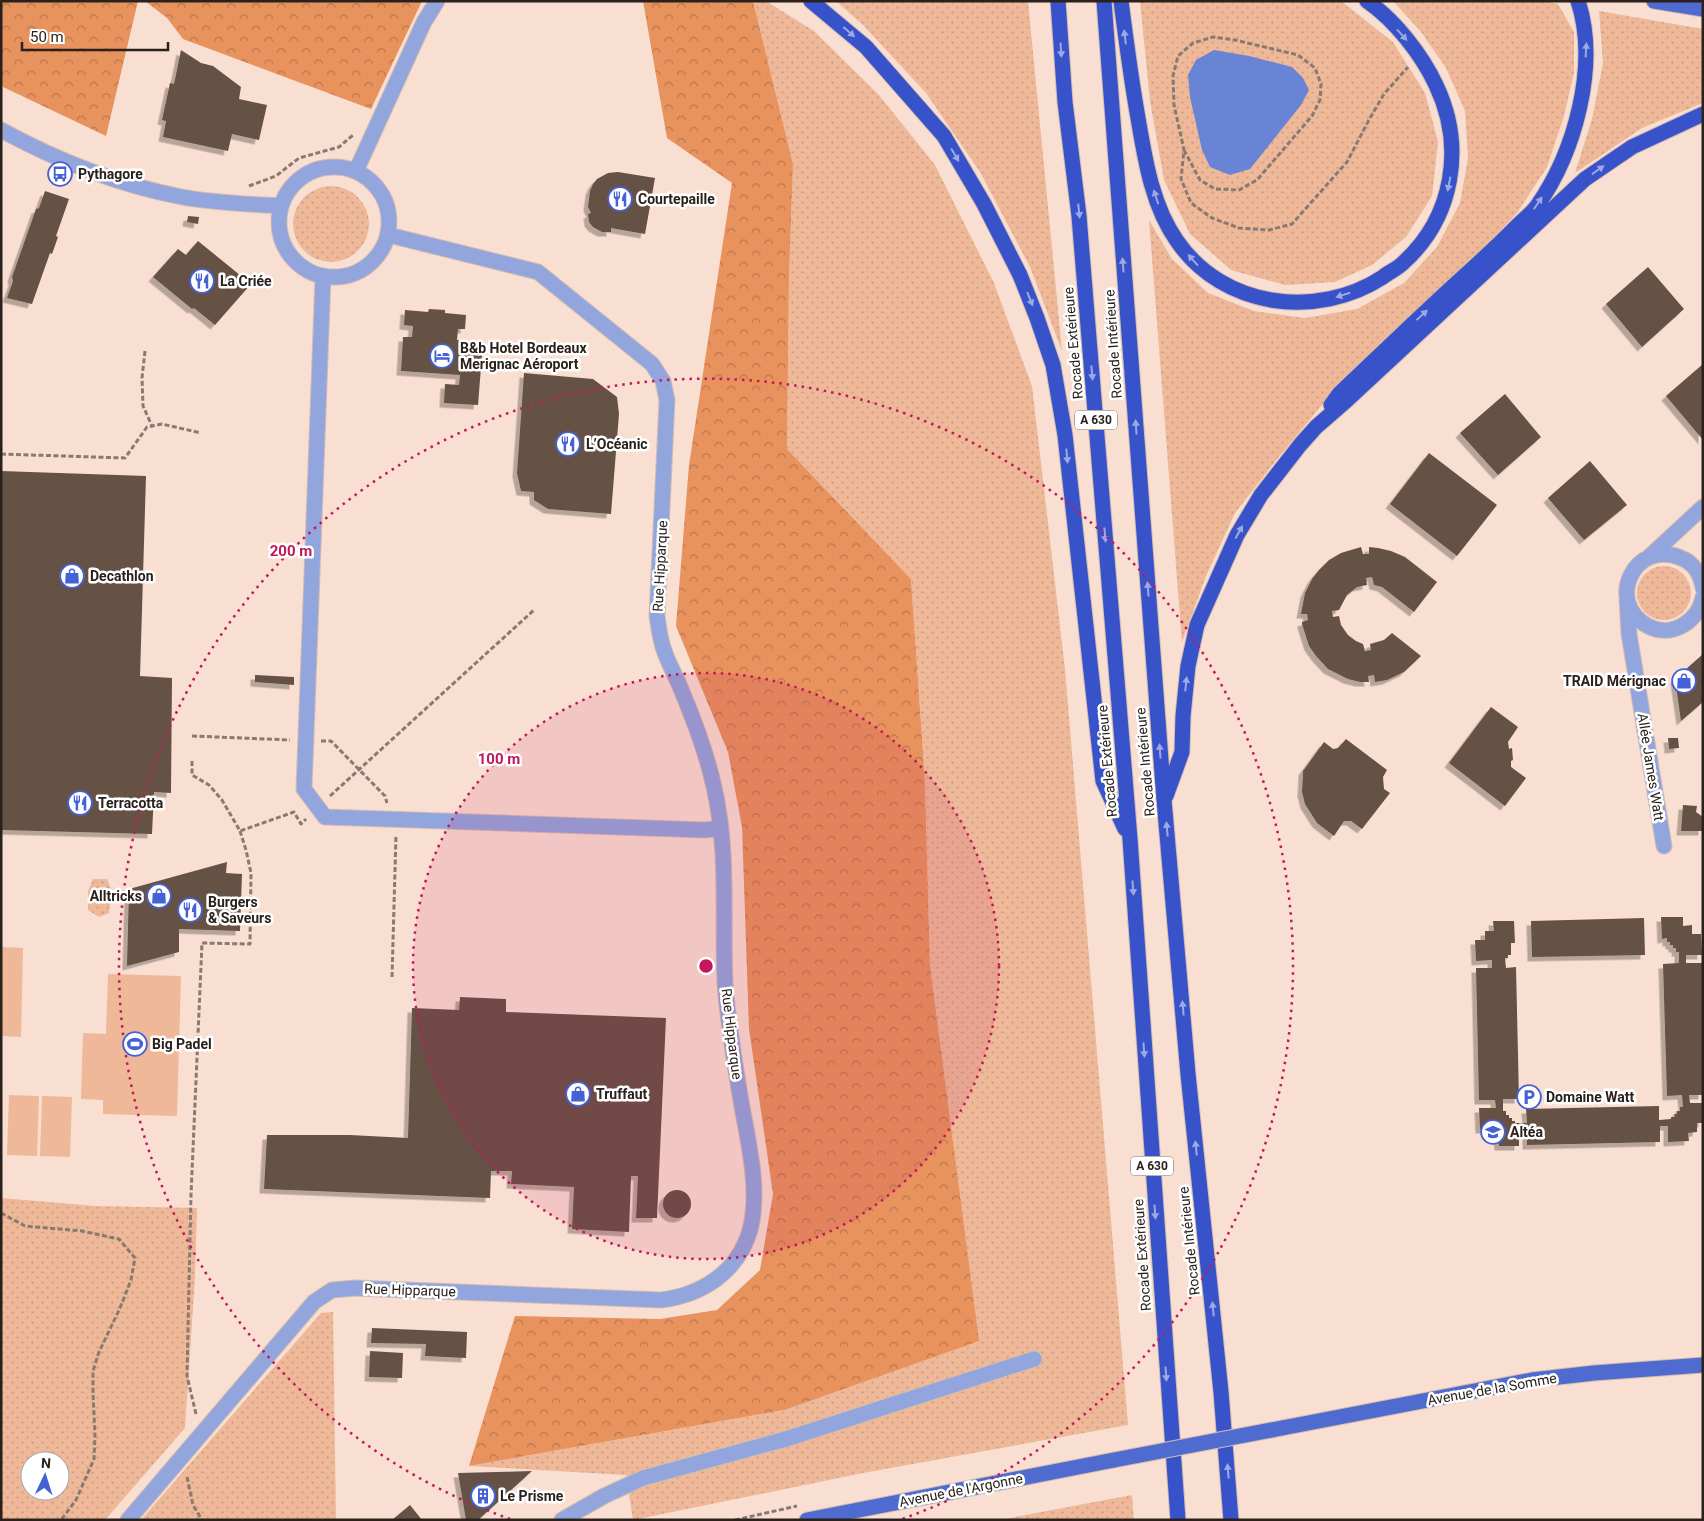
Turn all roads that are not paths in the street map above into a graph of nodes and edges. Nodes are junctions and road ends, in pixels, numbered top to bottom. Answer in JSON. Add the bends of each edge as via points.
{"nodes":[{"id":1,"x":437,"y":1,"type":"edge"},
{"id":2,"x":811,"y":1,"type":"edge"},
{"id":3,"x":1058,"y":1,"type":"edge"},
{"id":4,"x":1104,"y":1,"type":"edge"},
{"id":5,"x":1121,"y":1,"type":"edge"},
{"id":6,"x":1367,"y":1,"type":"edge"},
{"id":7,"x":1578,"y":1,"type":"edge"},
{"id":8,"x":1654,"y":1,"type":"edge"},
{"id":9,"x":1703,"y":9,"type":"edge"},
{"id":10,"x":1703,"y":114,"type":"edge"},
{"id":11,"x":1,"y":130,"type":"edge"},
{"id":12,"x":356,"y":171,"type":"junction"},
{"id":13,"x":281,"y":206,"type":"junction"},
{"id":14,"x":389,"y":235,"type":"junction"},
{"id":15,"x":324,"y":277,"type":"junction"},
{"id":16,"x":1316,"y":427,"type":"junction"},
{"id":17,"x":1703,"y":507,"type":"edge"},
{"id":18,"x":1649,"y":557,"type":"junction"},
{"id":19,"x":1703,"y":588,"type":"edge"},
{"id":20,"x":1703,"y":596,"type":"edge"},
{"id":21,"x":1626,"y":598,"type":"junction"},
{"id":22,"x":1164,"y":800,"type":"junction"},
{"id":23,"x":721,"y":828,"type":"junction"},
{"id":24,"x":1130,"y":839,"type":"junction"},
{"id":25,"x":1664,"y":846,"type":"dead end"},
{"id":26,"x":1034,"y":1359,"type":"dead end"},
{"id":27,"x":1703,"y":1365,"type":"edge"},
{"id":28,"x":1114,"y":1460,"type":"joint"},
{"id":29,"x":128,"y":1520,"type":"edge"},
{"id":30,"x":562,"y":1520,"type":"edge"},
{"id":31,"x":807,"y":1520,"type":"edge"},
{"id":32,"x":1178,"y":1520,"type":"edge"},
{"id":33,"x":1231,"y":1520,"type":"edge"}],
"edges":[{"from":1,"to":12,"type":"street","via":[[424,22]]},
{"from":2,"to":24,"type":"highway","one_way":true,"via":[[866,47],[944,136],[1020,274],[1037,318],[1053,365],[1065,435],[1103,781]]},
{"from":3,"to":24,"type":"highway","name":"Rocade Extérieure","number":"A 630","one_way":true,"via":[[1065,102],[1079,216]]},
{"from":22,"to":4,"type":"highway","name":"Rocade Intérieure","number":"A 630","one_way":true},
{"from":6,"to":5,"type":"highway","one_way":true,"via":[[1404,36],[1429,69],[1444,102],[1451,132],[1452,167],[1448,192],[1438,218],[1422,243],[1402,264],[1382,278],[1339,297],[1286,302],[1257,298],[1226,286],[1200,268],[1176,241],[1160,209],[1150,177]]},
{"from":16,"to":7,"type":"highway","one_way":true,"via":[[1339,394],[1536,207],[1561,165],[1576,120],[1584,78],[1586,42]]},
{"from":8,"to":9,"type":"main road"},
{"from":16,"to":10,"type":"highway","one_way":true,"via":[[1585,179],[1632,147]]},
{"from":11,"to":13,"type":"street","via":[[65,162],[125,183],[183,197]]},
{"from":12,"to":13,"type":"street","via":[[338,167],[319,169],[303,176],[289,189]]},
{"from":12,"to":14,"type":"street","via":[[372,182],[384,197],[390,215]]},
{"from":13,"to":15,"type":"street","via":[[278,224],[282,242],[292,258],[306,270]]},
{"from":14,"to":15,"type":"street","via":[[372,264],[357,273]]},
{"from":14,"to":23,"type":"street","name":"Rue Hipparque","via":[[538,272],[658,372],[667,400],[657,600],[659,635],[706,752]]},
{"from":15,"to":23,"type":"street","via":[[304,790],[325,817]]},
{"from":22,"to":16,"type":"highway","one_way":true,"via":[[1182,752],[1188,666],[1197,625],[1237,535],[1260,495]]},
{"from":17,"to":18,"type":"street"},
{"from":18,"to":19,"type":"street","via":[[1674,554],[1686,560],[1695,568]]},
{"from":18,"to":21,"type":"street","name":"Allée James Watt","via":[[1631,574]]},
{"from":20,"to":21,"type":"street","via":[[1695,616],[1686,624],[1662,630],[1638,620]]},
{"from":21,"to":25,"type":"street","name":"Allée James Watt"},
{"from":33,"to":22,"type":"highway","name":"Rocade Intérieure","number":"A 630","one_way":true},
{"from":23,"to":29,"type":"street","name":"Rue Hipparque","via":[[725,984],[732,1049],[752,1161],[753,1202],[753,1217],[745,1244],[728,1268],[705,1288],[661,1300],[355,1288],[332,1290],[314,1302]]},
{"from":24,"to":32,"type":"highway","name":"Rocade Extérieure","number":"A 630","one_way":true},
{"from":26,"to":30,"type":"street","via":[[786,1439],[643,1478]]},
{"from":27,"to":28,"type":"main road","name":"Avenue de la Somme","bridge":true,"via":[[1532,1380]]},
{"from":28,"to":31,"type":"main road","name":"Avenue de l'Argonne"}]}
